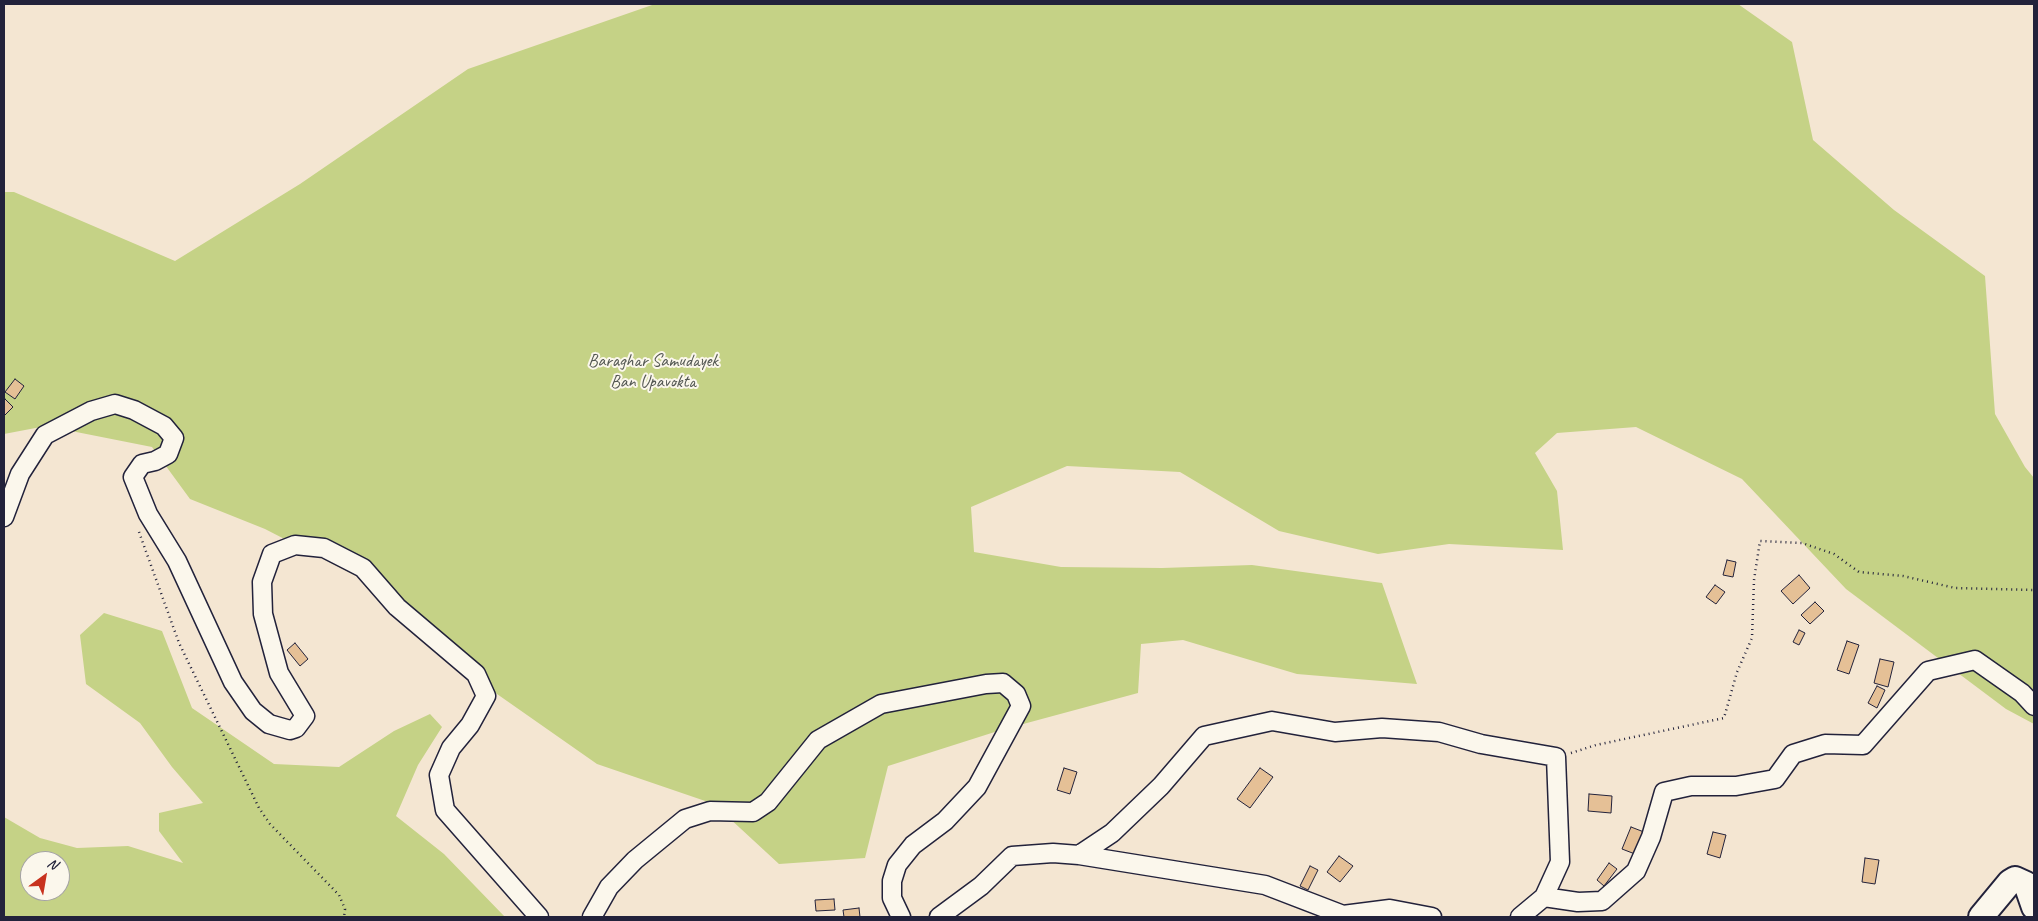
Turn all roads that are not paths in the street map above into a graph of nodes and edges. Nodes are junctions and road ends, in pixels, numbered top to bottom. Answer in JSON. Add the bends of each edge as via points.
{"nodes":[{"id":1,"x":4,"y":517,"type":"edge"},
{"id":2,"x":2034,"y":706,"type":"edge"},
{"id":3,"x":1079,"y":855,"type":"junction"},
{"id":4,"x":2029,"y":879,"type":"edge"},
{"id":5,"x":1544,"y":897,"type":"junction"},
{"id":6,"x":2034,"y":907,"type":"edge"},
{"id":7,"x":538,"y":917,"type":"edge"},
{"id":8,"x":592,"y":917,"type":"edge"},
{"id":9,"x":901,"y":917,"type":"edge"},
{"id":10,"x":939,"y":917,"type":"edge"},
{"id":11,"x":1432,"y":917,"type":"edge"},
{"id":12,"x":1520,"y":917,"type":"edge"},
{"id":13,"x":1980,"y":917,"type":"edge"}],
"edges":[{"from":1,"to":7,"type":"street","via":[[20,474],[45,435],[91,411],[116,404],[164,426],[174,438],[168,454],[155,462],[142,464],[133,477],[148,514],[177,561],[233,682],[253,711],[269,724],[290,730],[296,728],[304,716],[279,673],[262,614],[262,582],[272,554],[295,545],[324,548],[363,568],[398,608],[476,674],[486,696],[470,725],[451,748],[439,775],[445,810]]},
{"from":2,"to":5,"type":"street","via":[[2022,693],[1975,660],[1928,671],[1863,745],[1825,744],[1793,754],[1775,779],[1736,786],[1690,786],[1664,792],[1651,837],[1636,871],[1602,901],[1578,902]]},
{"from":3,"to":5,"type":"street","via":[[1112,833],[1162,786],[1204,736],[1272,721],[1335,732],[1382,728],[1439,732],[1481,744],[1556,757],[1560,862]]},
{"from":3,"to":10,"type":"street","via":[[1012,856],[981,886]]},
{"from":3,"to":11,"type":"street","via":[[1265,886],[1343,915],[1390,909]]},
{"from":4,"to":6,"type":"main road","via":[[2027,887]]},
{"from":4,"to":13,"type":"main road","via":[[2010,882]]},
{"from":5,"to":12,"type":"street"},
{"from":8,"to":9,"type":"street","via":[[609,887],[635,860],[685,819],[710,810],[753,812],[768,802],[818,740],[881,704],[1003,683],[1016,694],[1021,706],[977,787],[945,821],[913,845],[898,865],[892,881],[892,898]]}]}
